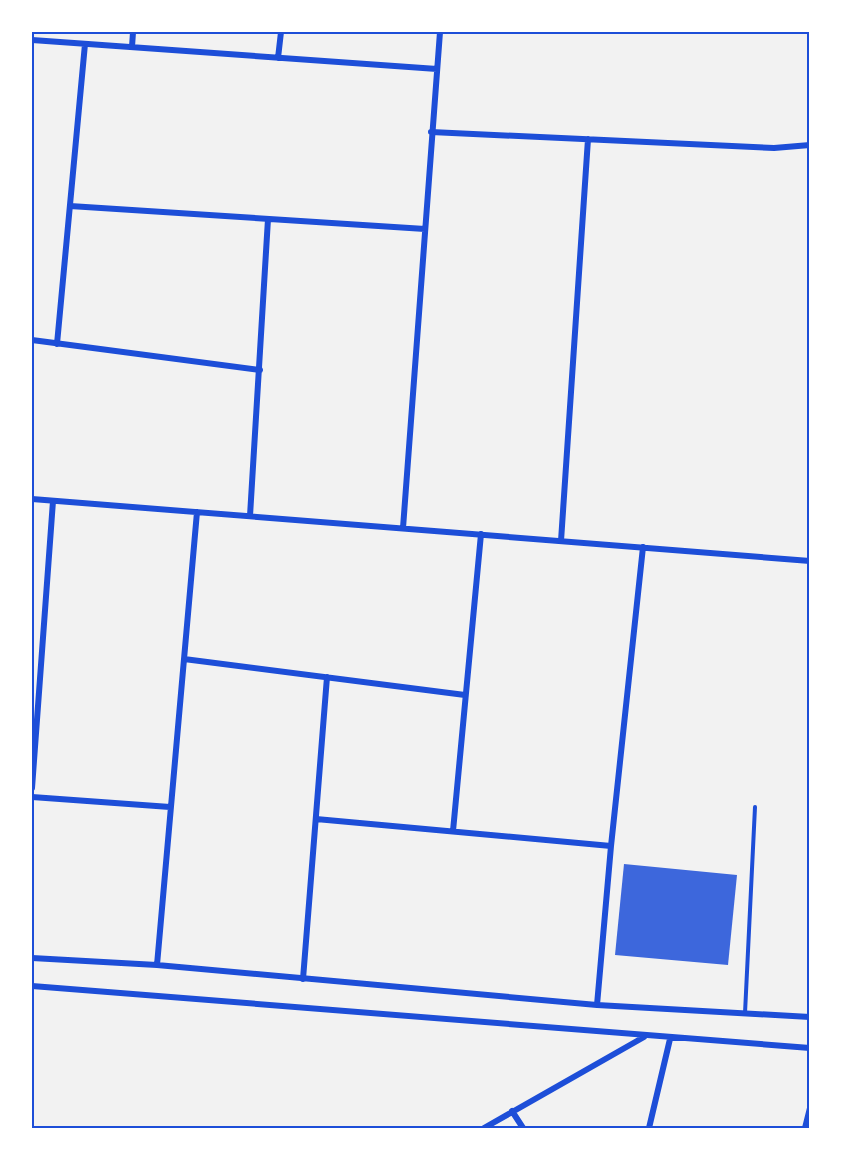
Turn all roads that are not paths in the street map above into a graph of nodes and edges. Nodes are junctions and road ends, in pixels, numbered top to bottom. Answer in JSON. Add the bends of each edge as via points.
{"nodes":[{"id":1,"x":133,"y":32,"type":"edge"},
{"id":2,"x":281,"y":32,"type":"edge"},
{"id":3,"x":440,"y":32,"type":"edge"},
{"id":4,"x":32,"y":40,"type":"edge"},
{"id":5,"x":85,"y":44,"type":"junction"},
{"id":6,"x":132,"y":47,"type":"junction"},
{"id":7,"x":278,"y":58,"type":"junction"},
{"id":8,"x":437,"y":69,"type":"junction"},
{"id":9,"x":431,"y":132,"type":"junction"},
{"id":10,"x":588,"y":139,"type":"junction"},
{"id":11,"x":810,"y":145,"type":"edge"},
{"id":12,"x":70,"y":206,"type":"junction"},
{"id":13,"x":268,"y":219,"type":"junction"},
{"id":14,"x":425,"y":229,"type":"junction"},
{"id":15,"x":32,"y":340,"type":"edge"},
{"id":16,"x":57,"y":344,"type":"junction"},
{"id":17,"x":260,"y":370,"type":"junction"},
{"id":18,"x":32,"y":499,"type":"edge"},
{"id":19,"x":54,"y":501,"type":"junction"},
{"id":20,"x":197,"y":512,"type":"junction"},
{"id":21,"x":250,"y":516,"type":"junction"},
{"id":22,"x":402,"y":528,"type":"junction"},
{"id":23,"x":481,"y":534,"type":"junction"},
{"id":24,"x":561,"y":541,"type":"junction"},
{"id":25,"x":643,"y":547,"type":"junction"},
{"id":26,"x":810,"y":561,"type":"edge"},
{"id":27,"x":184,"y":659,"type":"junction"},
{"id":28,"x":327,"y":677,"type":"junction"},
{"id":29,"x":465,"y":695,"type":"junction"},
{"id":30,"x":32,"y":788,"type":"edge"},
{"id":31,"x":32,"y":797,"type":"edge"},
{"id":32,"x":170,"y":807,"type":"junction"},
{"id":33,"x":755,"y":807,"type":"dead end"},
{"id":34,"x":316,"y":819,"type":"junction"},
{"id":35,"x":453,"y":831,"type":"junction"},
{"id":36,"x":611,"y":846,"type":"junction"},
{"id":37,"x":32,"y":958,"type":"edge"},
{"id":38,"x":157,"y":965,"type":"junction"},
{"id":39,"x":303,"y":979,"type":"junction"},
{"id":40,"x":32,"y":986,"type":"edge"},
{"id":41,"x":597,"y":1005,"type":"junction"},
{"id":42,"x":745,"y":1013,"type":"junction"},
{"id":43,"x":810,"y":1017,"type":"edge"},
{"id":44,"x":644,"y":1037,"type":"junction"},
{"id":45,"x":670,"y":1039,"type":"junction"},
{"id":46,"x":810,"y":1048,"type":"edge"},
{"id":47,"x":810,"y":1108,"type":"edge"},
{"id":48,"x":512,"y":1111,"type":"junction"},
{"id":49,"x":484,"y":1128,"type":"edge"},
{"id":50,"x":523,"y":1128,"type":"edge"},
{"id":51,"x":649,"y":1128,"type":"edge"},
{"id":52,"x":805,"y":1128,"type":"edge"}],
"edges":[{"from":1,"to":6,"type":"street"},
{"from":2,"to":7,"type":"street"},
{"from":3,"to":8,"type":"street"},
{"from":4,"to":5,"type":"street"},
{"from":5,"to":6,"type":"street"},
{"from":5,"to":12,"type":"street"},
{"from":6,"to":7,"type":"street"},
{"from":7,"to":8,"type":"street"},
{"from":8,"to":9,"type":"street"},
{"from":9,"to":10,"type":"street"},
{"from":9,"to":14,"type":"street"},
{"from":10,"to":11,"type":"street","via":[[774,148]]},
{"from":10,"to":24,"type":"street"},
{"from":12,"to":13,"type":"street"},
{"from":12,"to":16,"type":"street"},
{"from":13,"to":14,"type":"street"},
{"from":13,"to":17,"type":"street"},
{"from":14,"to":22,"type":"street"},
{"from":15,"to":16,"type":"street"},
{"from":16,"to":17,"type":"street"},
{"from":17,"to":21,"type":"street"},
{"from":18,"to":19,"type":"street"},
{"from":19,"to":20,"type":"street"},
{"from":19,"to":30,"type":"street"},
{"from":20,"to":21,"type":"street"},
{"from":20,"to":27,"type":"street"},
{"from":21,"to":22,"type":"street"},
{"from":22,"to":23,"type":"street"},
{"from":23,"to":24,"type":"street"},
{"from":23,"to":29,"type":"street"},
{"from":24,"to":25,"type":"street"},
{"from":25,"to":26,"type":"street"},
{"from":25,"to":36,"type":"street"},
{"from":27,"to":28,"type":"street"},
{"from":27,"to":32,"type":"street"},
{"from":28,"to":29,"type":"street"},
{"from":28,"to":34,"type":"street"},
{"from":29,"to":35,"type":"street"},
{"from":31,"to":32,"type":"street"},
{"from":32,"to":38,"type":"street"},
{"from":33,"to":42,"type":"lane"},
{"from":34,"to":35,"type":"street"},
{"from":34,"to":39,"type":"street"},
{"from":35,"to":36,"type":"street"},
{"from":36,"to":41,"type":"street"},
{"from":37,"to":38,"type":"street"},
{"from":38,"to":39,"type":"street"},
{"from":39,"to":41,"type":"street"},
{"from":40,"to":44,"type":"street"},
{"from":41,"to":42,"type":"street"},
{"from":42,"to":43,"type":"street"},
{"from":44,"to":45,"type":"street"},
{"from":44,"to":48,"type":"street"},
{"from":45,"to":46,"type":"street"},
{"from":45,"to":51,"type":"street"},
{"from":47,"to":52,"type":"street"},
{"from":48,"to":49,"type":"street"},
{"from":48,"to":50,"type":"street"}]}
